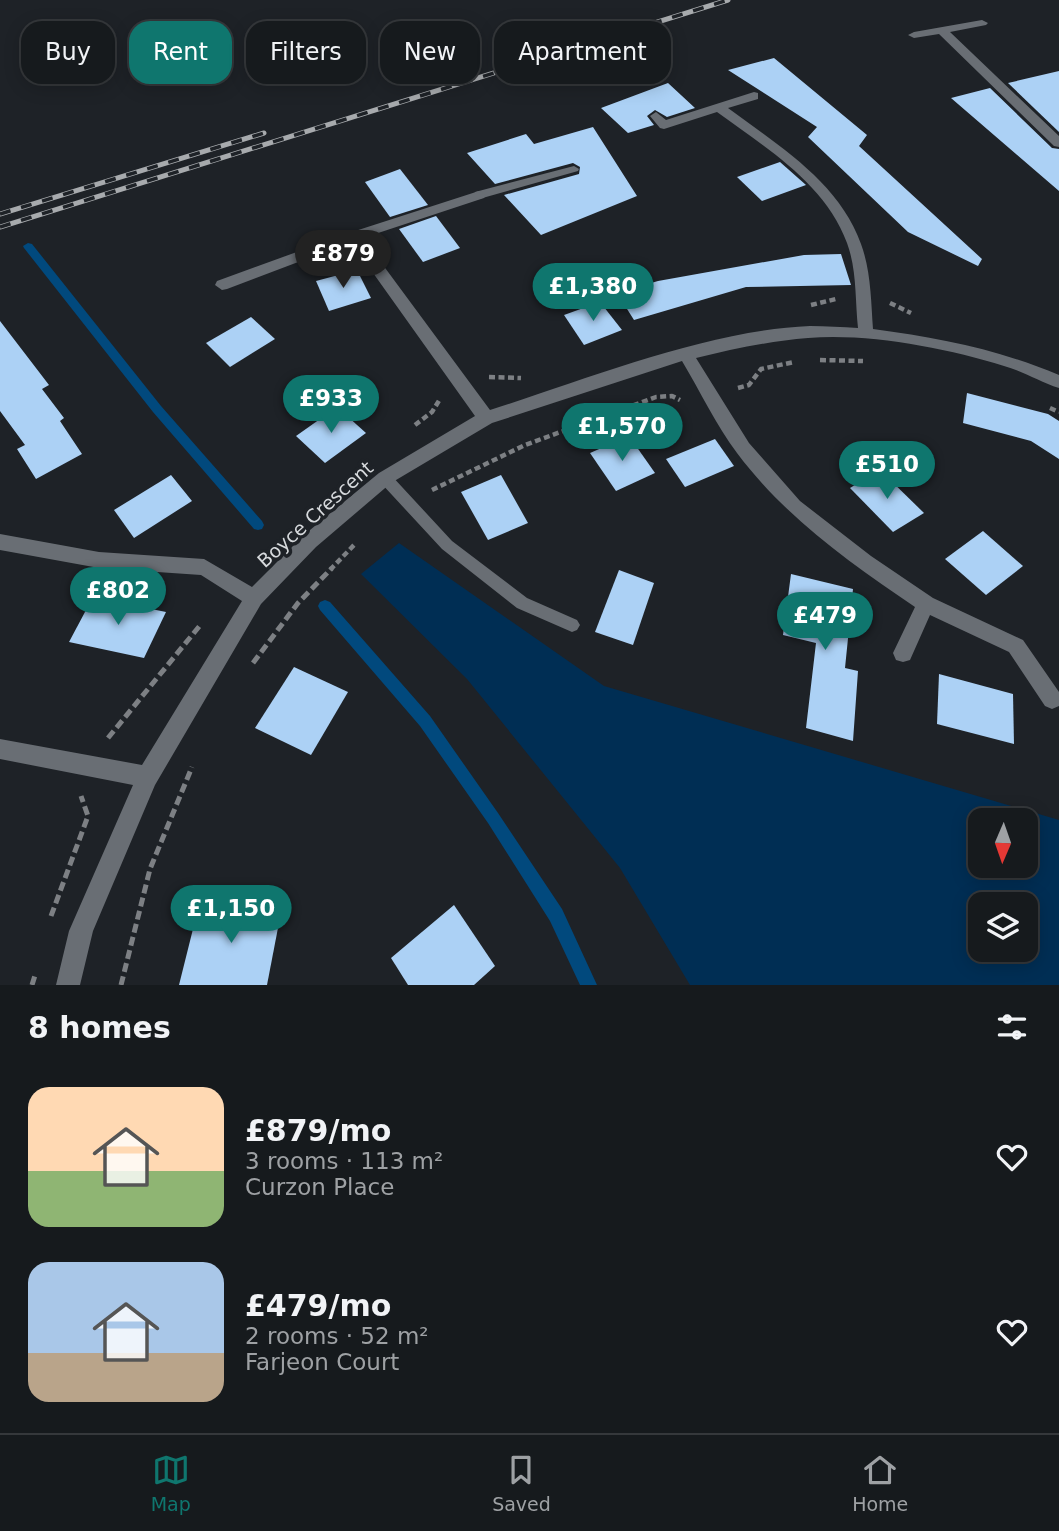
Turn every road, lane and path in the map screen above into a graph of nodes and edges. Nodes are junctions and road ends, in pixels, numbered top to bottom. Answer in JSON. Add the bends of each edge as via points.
{"nodes":[{"id":1,"x":982,"y":23,"type":"dead end"},
{"id":2,"x":943,"y":32,"type":"junction"},
{"id":3,"x":914,"y":35,"type":"dead end"},
{"id":4,"x":754,"y":96,"type":"dead end"},
{"id":5,"x":720,"y":108,"type":"junction"},
{"id":6,"x":656,"y":116,"type":"dead end"},
{"id":7,"x":1059,"y":143,"type":"edge"},
{"id":8,"x":574,"y":169,"type":"dead end"},
{"id":9,"x":479,"y":195,"type":"joint"},
{"id":10,"x":354,"y":236,"type":"junction"},
{"id":11,"x":222,"y":285,"type":"dead end"},
{"id":12,"x":866,"y":334,"type":"junction"},
{"id":13,"x":686,"y":355,"type":"junction"},
{"id":14,"x":804,"y":360,"type":"dead end"},
{"id":15,"x":817,"y":360,"type":"dead end"},
{"id":16,"x":866,"y":361,"type":"dead end"},
{"id":17,"x":1059,"y":383,"type":"edge"},
{"id":18,"x":712,"y":394,"type":"junction"},
{"id":19,"x":1048,"y":408,"type":"dead end"},
{"id":20,"x":1059,"y":412,"type":"edge"},
{"id":21,"x":486,"y":418,"type":"junction"},
{"id":22,"x":385,"y":478,"type":"junction"},
{"id":23,"x":406,"y":503,"type":"junction"},
{"id":24,"x":363,"y":536,"type":"dead end"},
{"id":25,"x":0,"y":542,"type":"edge"},
{"id":26,"x":254,"y":598,"type":"junction"},
{"id":27,"x":926,"y":604,"type":"junction"},
{"id":28,"x":572,"y":625,"type":"dead end"},
{"id":29,"x":903,"y":653,"type":"dead end"},
{"id":30,"x":250,"y":666,"type":"dead end"},
{"id":31,"x":1052,"y":699,"type":"dead end"},
{"id":32,"x":0,"y":749,"type":"edge"},
{"id":33,"x":196,"y":757,"type":"dead end"},
{"id":34,"x":147,"y":777,"type":"junction"},
{"id":35,"x":68,"y":985,"type":"edge"},
{"id":36,"x":121,"y":985,"type":"edge"}],
"edges":[{"from":1,"to":2,"type":"street"},
{"from":2,"to":3,"type":"street"},
{"from":2,"to":7,"type":"street"},
{"from":4,"to":5,"type":"street"},
{"from":5,"to":6,"type":"street","via":[[664,125]]},
{"from":5,"to":12,"type":"street","via":[[806,173],[837,206],[855,246]]},
{"from":8,"to":9,"type":"lane"},
{"from":9,"to":10,"type":"street"},
{"from":10,"to":11,"type":"street"},
{"from":10,"to":21,"type":"street"},
{"from":12,"to":13,"type":"street","name":"Boyce Crescent","via":[[809,332]]},
{"from":12,"to":17,"type":"street","name":"Boyce Crescent","via":[[942,344],[1010,361]]},
{"from":13,"to":18,"type":"street"},
{"from":13,"to":21,"type":"street","name":"Boyce Crescent"},
{"from":14,"to":18,"type":"path","via":[[761,369],[748,385]]},
{"from":15,"to":16,"type":"path"},
{"from":18,"to":23,"type":"path","via":[[688,404],[672,396],[656,397],[524,445]]},
{"from":18,"to":27,"type":"street","via":[[743,448],[794,506]]},
{"from":19,"to":20,"type":"path"},
{"from":21,"to":22,"type":"street","name":"Boyce Crescent"},
{"from":22,"to":23,"type":"lane"},
{"from":22,"to":26,"type":"street","name":"Boyce Crescent","via":[[310,541]]},
{"from":23,"to":28,"type":"lane","via":[[447,545],[522,603]]},
{"from":24,"to":30,"type":"path","via":[[298,603]]},
{"from":25,"to":26,"type":"street","via":[[99,560],[204,567]]},
{"from":26,"to":34,"type":"street","name":"Boyce Crescent"},
{"from":27,"to":29,"type":"street"},
{"from":27,"to":31,"type":"street","via":[[1016,646]]},
{"from":32,"to":34,"type":"street"},
{"from":33,"to":36,"type":"path","via":[[150,869]]},
{"from":34,"to":35,"type":"street","name":"Boyce Crescent","via":[[81,931]]}]}
